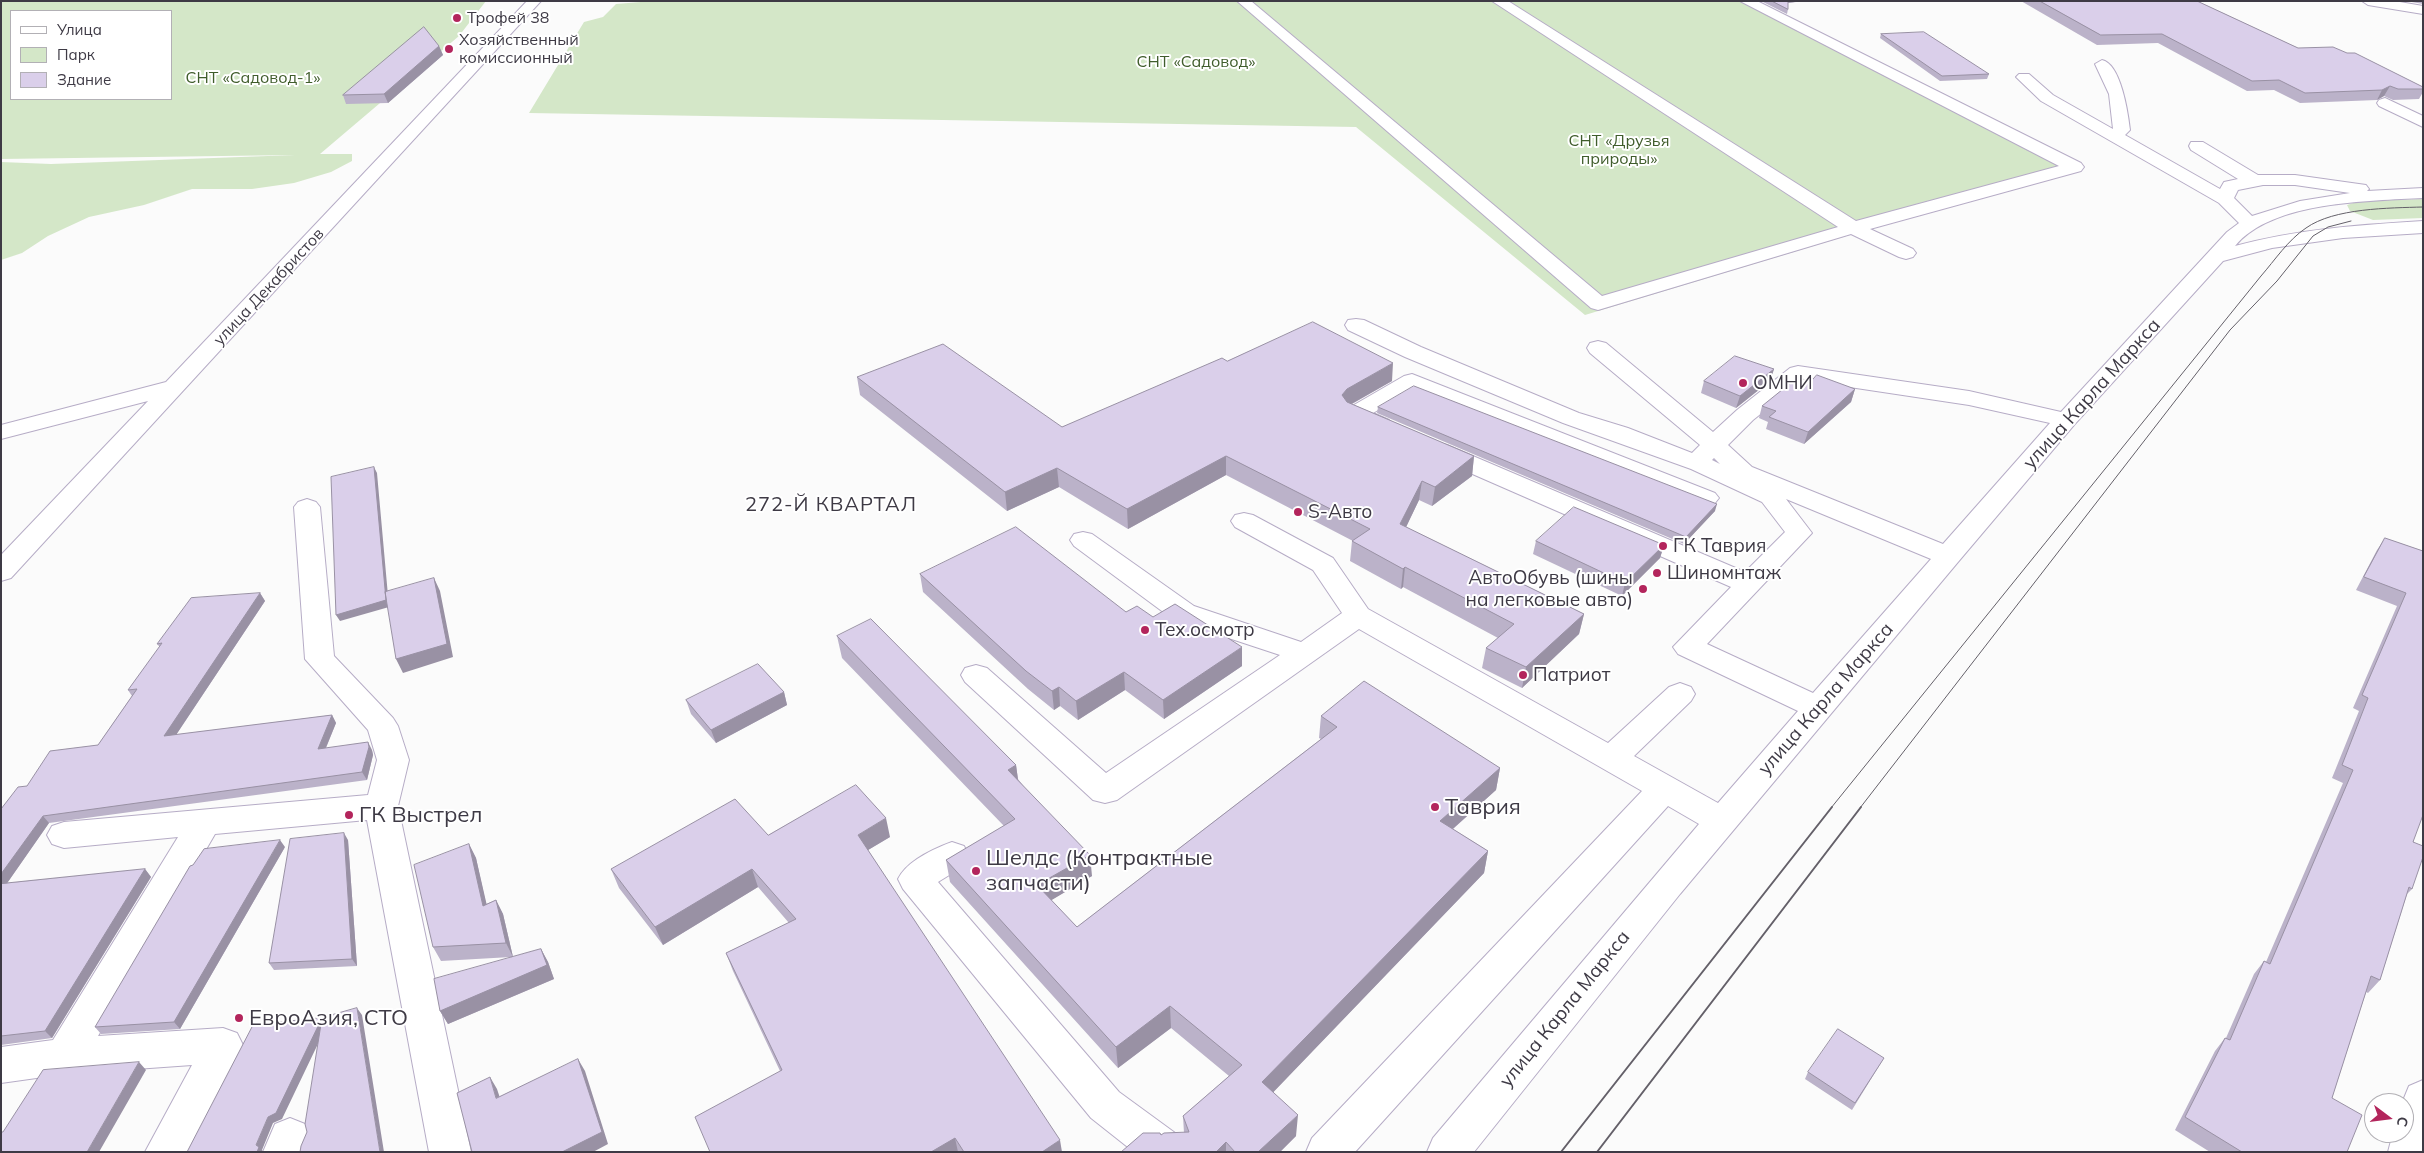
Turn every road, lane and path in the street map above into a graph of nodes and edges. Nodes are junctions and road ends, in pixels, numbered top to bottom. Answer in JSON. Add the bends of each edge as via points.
{"nodes":[{"id":1,"x":535,"y":1,"type":"edge"},
{"id":2,"x":1243,"y":1,"type":"edge"},
{"id":3,"x":1498,"y":1,"type":"edge"},
{"id":4,"x":1746,"y":1,"type":"edge"},
{"id":5,"x":2368,"y":1,"type":"edge"},
{"id":6,"x":2423,"y":10,"type":"edge"},
{"id":7,"x":2102,"y":64,"type":"dead end"},
{"id":8,"x":2024,"y":77,"type":"dead end"},
{"id":9,"x":2385,"y":103,"type":"edge"},
{"id":10,"x":2423,"y":122,"type":"edge"},
{"id":11,"x":2114,"y":136,"type":"junction"},
{"id":12,"x":2196,"y":146,"type":"dead end"},
{"id":13,"x":2253,"y":180,"type":"junction"},
{"id":14,"x":2423,"y":193,"type":"edge"},
{"id":15,"x":2394,"y":194,"type":"junction"},
{"id":16,"x":2225,"y":199,"type":"junction"},
{"id":17,"x":2349,"y":199,"type":"junction"},
{"id":18,"x":2250,"y":224,"type":"junction"},
{"id":19,"x":2423,"y":226,"type":"edge"},
{"id":20,"x":1853,"y":228,"type":"junction"},
{"id":21,"x":1906,"y":253,"type":"dead end"},
{"id":22,"x":2216,"y":257,"type":"junction"},
{"id":23,"x":1356,"y":325,"type":"dead end"},
{"id":24,"x":1598,"y":348,"type":"dead end"},
{"id":25,"x":176,"y":386,"type":"junction"},
{"id":26,"x":2066,"y":420,"type":"junction"},
{"id":27,"x":1604,"y":428,"type":"junction"},
{"id":28,"x":1,"y":432,"type":"edge"},
{"id":29,"x":1708,"y":450,"type":"junction"},
{"id":30,"x":1706,"y":498,"type":"edge"},
{"id":31,"x":307,"y":507,"type":"dead end"},
{"id":32,"x":1244,"y":521,"type":"dead end"},
{"id":33,"x":1083,"y":540,"type":"dead end"},
{"id":34,"x":1948,"y":556,"type":"junction"},
{"id":35,"x":1,"y":572,"type":"edge"},
{"id":36,"x":1749,"y":584,"type":"junction"},
{"id":37,"x":1358,"y":616,"type":"junction"},
{"id":38,"x":1304,"y":653,"type":"junction"},
{"id":39,"x":976,"y":675,"type":"dead end"},
{"id":40,"x":1680,"y":694,"type":"dead end"},
{"id":41,"x":1818,"y":708,"type":"junction"},
{"id":42,"x":1612,"y":757,"type":"junction"},
{"id":43,"x":1665,"y":787,"type":"junction"},
{"id":44,"x":381,"y":806,"type":"junction"},
{"id":45,"x":1722,"y":821,"type":"junction"},
{"id":46,"x":205,"y":822,"type":"junction"},
{"id":47,"x":64,"y":835,"type":"dead end"},
{"id":48,"x":952,"y":856,"type":"edge"},
{"id":49,"x":65,"y":1056,"type":"junction"},
{"id":50,"x":1,"y":1065,"type":"edge"},
{"id":51,"x":2423,"y":1099,"type":"edge"},
{"id":52,"x":166,"y":1152,"type":"edge"},
{"id":53,"x":450,"y":1152,"type":"edge"},
{"id":54,"x":1167,"y":1152,"type":"edge"},
{"id":55,"x":1327,"y":1152,"type":"edge"},
{"id":56,"x":1448,"y":1152,"type":"edge"},
{"id":57,"x":2409,"y":1152,"type":"edge"}],
"edges":[{"from":1,"to":25,"type":"street","name":"улица Декабристов"},
{"from":2,"to":20,"type":"street","via":[[1598,304]]},
{"from":3,"to":20,"type":"street"},
{"from":4,"to":20,"type":"street","via":[[2075,167]]},
{"from":5,"to":6,"type":"street"},
{"from":7,"to":11,"type":"street","via":[[2117,94],[2122,130]]},
{"from":8,"to":11,"type":"street","via":[[2047,98]]},
{"from":9,"to":10,"type":"street"},
{"from":11,"to":16,"type":"street"},
{"from":12,"to":13,"type":"street"},
{"from":13,"to":15,"type":"street","via":[[2292,178]]},
{"from":13,"to":16,"type":"street","via":[[2230,186]]},
{"from":14,"to":15,"type":"street","name":"улица Карла Маркса"},
{"from":15,"to":17,"type":"street","name":"улица Карла Маркса"},
{"from":16,"to":18,"type":"street"},
{"from":17,"to":18,"type":"street","name":"улица Карла Маркса","via":[[2291,209]]},
{"from":17,"to":19,"type":"street","via":[[2339,206],[2356,218],[2380,224]]},
{"from":18,"to":22,"type":"street","name":"улица Карла Маркса","via":[[2235,234]]},
{"from":19,"to":22,"type":"street","via":[[2270,242]]},
{"from":20,"to":21,"type":"street"},
{"from":22,"to":26,"type":"street","name":"улица Карла Маркса"},
{"from":23,"to":27,"type":"street","via":[[1571,418]]},
{"from":24,"to":29,"type":"street"},
{"from":25,"to":28,"type":"street"},
{"from":25,"to":35,"type":"street","name":"улица Декабристов"},
{"from":26,"to":29,"type":"street","via":[[1969,398],[1798,373]]},
{"from":26,"to":34,"type":"street","name":"улица Карла Маркса"},
{"from":27,"to":29,"type":"street"},
{"from":27,"to":36,"type":"street","via":[[1700,464],[1771,497],[1799,533]]},
{"from":29,"to":34,"type":"street","via":[[1743,472]]},
{"from":30,"to":36,"type":"street","via":[[1412,381],[1355,414]]},
{"from":31,"to":44,"type":"street","via":[[320,659],[382,726],[393,760]]},
{"from":32,"to":37,"type":"street","via":[[1322,564]]},
{"from":33,"to":38,"type":"street","via":[[1184,614]]},
{"from":34,"to":41,"type":"street","name":"улица Карла Маркса"},
{"from":36,"to":41,"type":"street","via":[[1688,647]]},
{"from":37,"to":38,"type":"street"},
{"from":37,"to":42,"type":"street"},
{"from":38,"to":39,"type":"street","via":[[1105,791]]},
{"from":40,"to":42,"type":"street"},
{"from":41,"to":45,"type":"street","name":"улица Карла Маркса"},
{"from":42,"to":43,"type":"street"},
{"from":43,"to":45,"type":"street"},
{"from":43,"to":55,"type":"street"},
{"from":44,"to":46,"type":"street"},
{"from":44,"to":53,"type":"street"},
{"from":45,"to":56,"type":"street","name":"улица Карла Маркса"},
{"from":46,"to":47,"type":"street"},
{"from":46,"to":49,"type":"street"},
{"from":48,"to":54,"type":"street","via":[[915,879],[1105,1105]]},
{"from":49,"to":50,"type":"street"},
{"from":49,"to":52,"type":"street","via":[[223,1045]]},
{"from":51,"to":57,"type":"street"}]}
